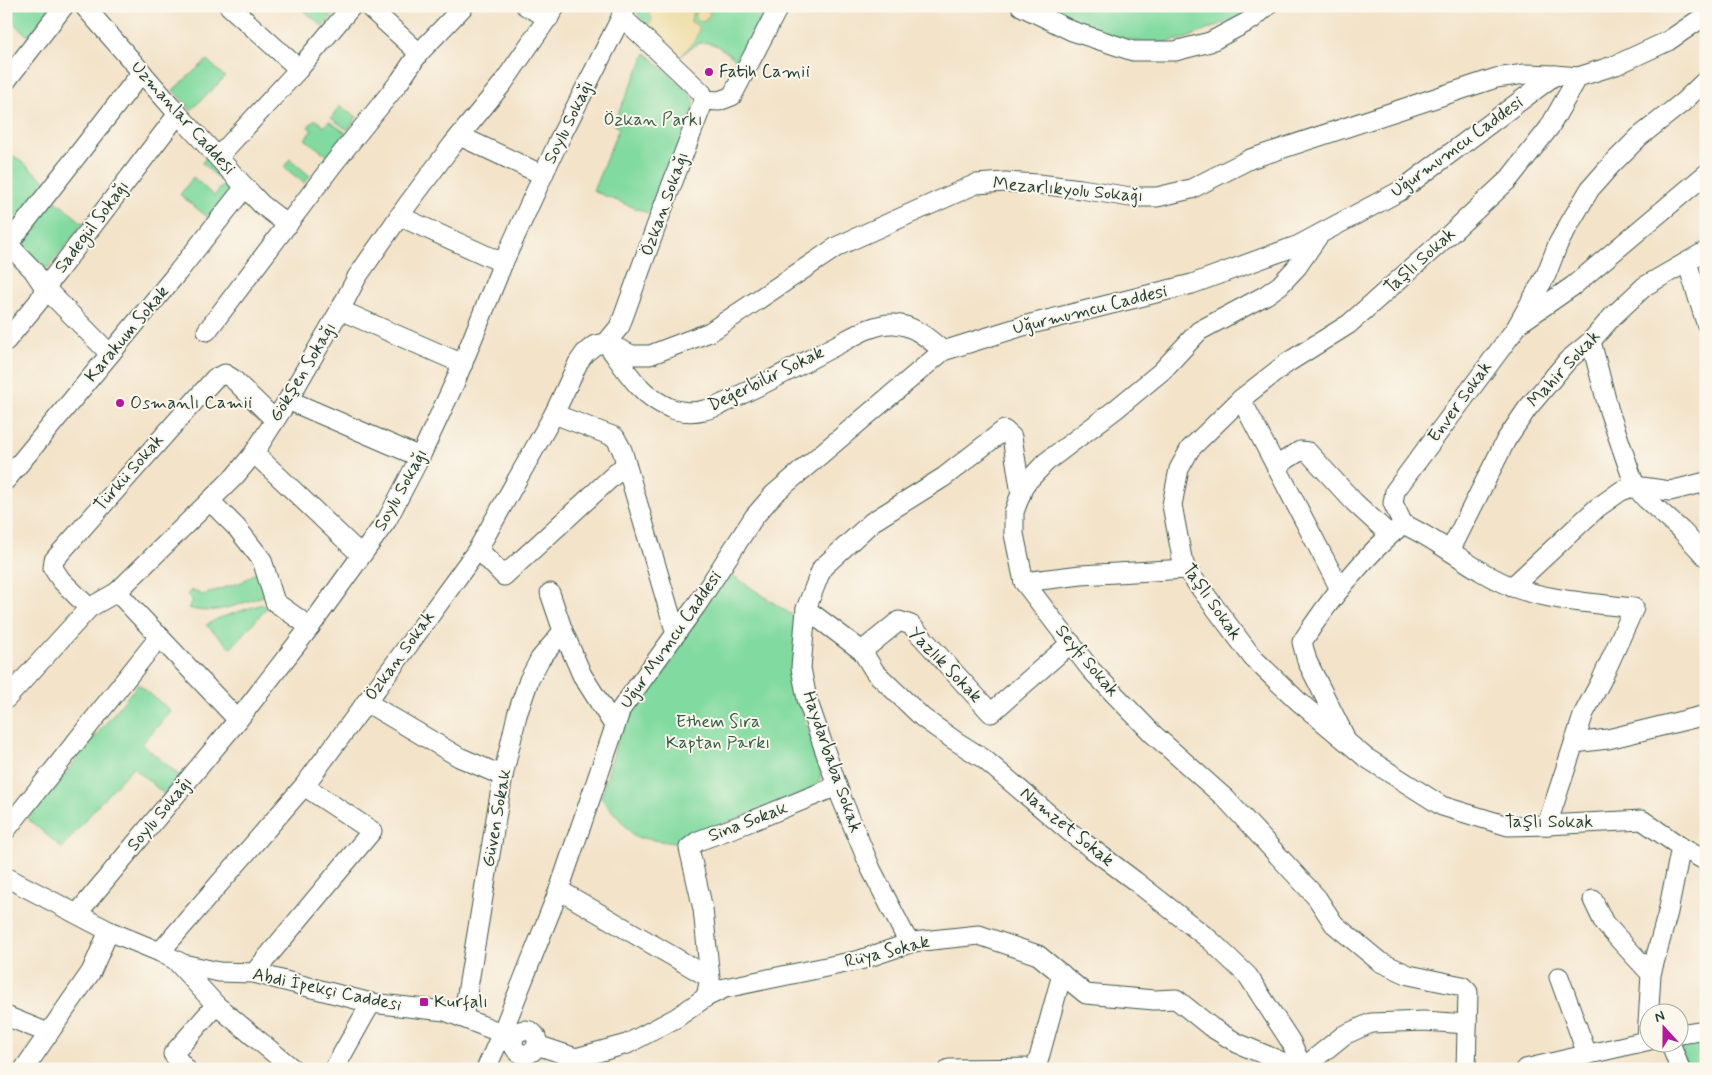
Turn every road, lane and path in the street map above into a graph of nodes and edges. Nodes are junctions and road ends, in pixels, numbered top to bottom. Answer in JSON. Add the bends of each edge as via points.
{"nodes":[{"id":1,"x":64,"y":6,"type":"edge"},
{"id":2,"x":84,"y":6,"type":"edge"},
{"id":3,"x":229,"y":6,"type":"edge"},
{"id":4,"x":352,"y":6,"type":"edge"},
{"id":5,"x":368,"y":6,"type":"edge"},
{"id":6,"x":464,"y":6,"type":"edge"},
{"id":7,"x":526,"y":6,"type":"edge"},
{"id":8,"x":779,"y":6,"type":"edge"},
{"id":9,"x":1021,"y":6,"type":"edge"},
{"id":10,"x":1267,"y":6,"type":"edge"},
{"id":11,"x":624,"y":11,"type":"edge"},
{"id":12,"x":552,"y":12,"type":"edge"},
{"id":13,"x":1706,"y":15,"type":"edge"},
{"id":14,"x":419,"y":53,"type":"junction"},
{"id":15,"x":299,"y":69,"type":"junction"},
{"id":16,"x":142,"y":72,"type":"junction"},
{"id":17,"x":1555,"y":75,"type":"junction"},
{"id":18,"x":1578,"y":77,"type":"junction"},
{"id":19,"x":1706,"y":80,"type":"edge"},
{"id":20,"x":6,"y":81,"type":"edge"},
{"id":21,"x":704,"y":100,"type":"junction"},
{"id":22,"x":178,"y":114,"type":"junction"},
{"id":23,"x":460,"y":136,"type":"junction"},
{"id":24,"x":218,"y":157,"type":"junction"},
{"id":25,"x":1706,"y":174,"type":"edge"},
{"id":26,"x":543,"y":175,"type":"junction"},
{"id":27,"x":245,"y":187,"type":"junction"},
{"id":28,"x":399,"y":216,"type":"junction"},
{"id":29,"x":288,"y":224,"type":"junction"},
{"id":30,"x":1320,"y":234,"type":"junction"},
{"id":31,"x":7,"y":244,"type":"edge"},
{"id":32,"x":1706,"y":251,"type":"edge"},
{"id":33,"x":1687,"y":262,"type":"junction"},
{"id":34,"x":503,"y":263,"type":"junction"},
{"id":35,"x":45,"y":288,"type":"junction"},
{"id":36,"x":340,"y":310,"type":"junction"},
{"id":37,"x":1706,"y":323,"type":"edge"},
{"id":38,"x":1519,"y":324,"type":"junction"},
{"id":39,"x":207,"y":331,"type":"dead end"},
{"id":40,"x":6,"y":341,"type":"edge"},
{"id":41,"x":1591,"y":341,"type":"junction"},
{"id":42,"x":606,"y":343,"type":"junction"},
{"id":43,"x":943,"y":351,"type":"junction"},
{"id":44,"x":110,"y":354,"type":"junction"},
{"id":45,"x":463,"y":364,"type":"junction"},
{"id":46,"x":1241,"y":399,"type":"junction"},
{"id":47,"x":288,"y":400,"type":"junction"},
{"id":48,"x":554,"y":414,"type":"junction"},
{"id":49,"x":275,"y":420,"type":"junction"},
{"id":50,"x":254,"y":453,"type":"junction"},
{"id":51,"x":420,"y":457,"type":"junction"},
{"id":52,"x":626,"y":464,"type":"junction"},
{"id":53,"x":1276,"y":466,"type":"junction"},
{"id":54,"x":6,"y":480,"type":"edge"},
{"id":55,"x":1706,"y":482,"type":"edge"},
{"id":56,"x":1635,"y":486,"type":"junction"},
{"id":57,"x":1021,"y":494,"type":"junction"},
{"id":58,"x":210,"y":502,"type":"junction"},
{"id":59,"x":1396,"y":530,"type":"junction"},
{"id":60,"x":478,"y":548,"type":"junction"},
{"id":61,"x":1450,"y":551,"type":"junction"},
{"id":62,"x":361,"y":555,"type":"junction"},
{"id":63,"x":1706,"y":557,"type":"edge"},
{"id":64,"x":1186,"y":569,"type":"junction"},
{"id":65,"x":1024,"y":582,"type":"junction"},
{"id":66,"x":1512,"y":587,"type":"junction"},
{"id":67,"x":1340,"y":589,"type":"junction"},
{"id":68,"x":117,"y":592,"type":"junction"},
{"id":69,"x":550,"y":593,"type":"dead end"},
{"id":70,"x":89,"y":608,"type":"junction"},
{"id":71,"x":806,"y":609,"type":"junction"},
{"id":72,"x":310,"y":628,"type":"junction"},
{"id":73,"x":563,"y":631,"type":"junction"},
{"id":74,"x":676,"y":634,"type":"junction"},
{"id":75,"x":160,"y":636,"type":"junction"},
{"id":76,"x":1071,"y":643,"type":"junction"},
{"id":77,"x":862,"y":651,"type":"junction"},
{"id":78,"x":6,"y":699,"type":"edge"},
{"id":79,"x":366,"y":702,"type":"junction"},
{"id":80,"x":1706,"y":715,"type":"edge"},
{"id":81,"x":238,"y":720,"type":"junction"},
{"id":82,"x":615,"y":727,"type":"junction"},
{"id":83,"x":1346,"y":740,"type":"junction"},
{"id":84,"x":1574,"y":743,"type":"junction"},
{"id":85,"x":503,"y":776,"type":"junction"},
{"id":86,"x":304,"y":786,"type":"junction"},
{"id":87,"x":838,"y":786,"type":"junction"},
{"id":88,"x":1547,"y":825,"type":"junction"},
{"id":89,"x":6,"y":830,"type":"edge"},
{"id":90,"x":1681,"y":848,"type":"junction"},
{"id":91,"x":1706,"y":861,"type":"edge"},
{"id":92,"x":6,"y":877,"type":"edge"},
{"id":93,"x":559,"y":890,"type":"junction"},
{"id":94,"x":1593,"y":900,"type":"dead end"},
{"id":95,"x":77,"y":914,"type":"junction"},
{"id":96,"x":109,"y":931,"type":"junction"},
{"id":97,"x":909,"y":943,"type":"junction"},
{"id":98,"x":167,"y":956,"type":"junction"},
{"id":99,"x":254,"y":973,"type":"junction"},
{"id":100,"x":1062,"y":974,"type":"junction"},
{"id":101,"x":1651,"y":974,"type":"junction"},
{"id":102,"x":1560,"y":977,"type":"dead end"},
{"id":103,"x":710,"y":978,"type":"junction"},
{"id":104,"x":706,"y":997,"type":"junction"},
{"id":105,"x":1650,"y":1002,"type":"edge"},
{"id":106,"x":371,"y":1003,"type":"junction"},
{"id":107,"x":216,"y":1005,"type":"junction"},
{"id":108,"x":6,"y":1016,"type":"edge"},
{"id":109,"x":463,"y":1018,"type":"junction"},
{"id":110,"x":1467,"y":1024,"type":"junction"},
{"id":111,"x":1706,"y":1030,"type":"edge"},
{"id":112,"x":1690,"y":1032,"type":"edge"},
{"id":113,"x":48,"y":1033,"type":"junction"},
{"id":114,"x":508,"y":1035,"type":"junction"},
{"id":115,"x":1640,"y":1042,"type":"edge"},
{"id":116,"x":1674,"y":1052,"type":"edge"},
{"id":117,"x":1587,"y":1054,"type":"junction"},
{"id":118,"x":575,"y":1065,"type":"edge"},
{"id":119,"x":1036,"y":1068,"type":"edge"},
{"id":120,"x":1302,"y":1068,"type":"edge"},
{"id":121,"x":24,"y":1069,"type":"edge"},
{"id":122,"x":186,"y":1069,"type":"edge"},
{"id":123,"x":293,"y":1069,"type":"edge"},
{"id":124,"x":334,"y":1069,"type":"edge"},
{"id":125,"x":486,"y":1069,"type":"edge"},
{"id":126,"x":949,"y":1069,"type":"edge"},
{"id":127,"x":1466,"y":1069,"type":"edge"},
{"id":128,"x":1525,"y":1069,"type":"edge"},
{"id":129,"x":1680,"y":1069,"type":"edge"}],
"edges":[{"from":1,"to":20,"type":"street"},
{"from":2,"to":16,"type":"street","name":"Uzmanlar Caddesi"},
{"from":3,"to":15,"type":"street"},
{"from":4,"to":15,"type":"street"},
{"from":5,"to":14,"type":"street"},
{"from":6,"to":14,"type":"street"},
{"from":7,"to":12,"type":"street"},
{"from":8,"to":21,"type":"street","via":[[732,96],[719,101]]},
{"from":9,"to":10,"type":"street","via":[[1072,31],[1133,51],[1175,50],[1210,42],[1251,20]]},
{"from":11,"to":21,"type":"street","via":[[702,93]]},
{"from":11,"to":26,"type":"street","name":"Soylu Sokağı"},
{"from":12,"to":23,"type":"street","name":"Gökşen Sokağı","via":[[503,83]]},
{"from":13,"to":18,"type":"street","via":[[1668,41],[1616,65]]},
{"from":14,"to":29,"type":"street"},
{"from":15,"to":24,"type":"street"},
{"from":16,"to":22,"type":"street","name":"Uzmanlar Caddesi"},
{"from":16,"to":31,"type":"street"},
{"from":17,"to":18,"type":"street"},
{"from":17,"to":30,"type":"street","name":"Uğurmumcu Caddesi","via":[[1400,191]]},
{"from":17,"to":42,"type":"street","name":"Mezarlıkyolu Sokağı","via":[[1525,74],[1496,78],[1250,158],[1191,189],[1157,197],[1130,197],[1004,182],[976,184],[838,246],[710,332],[650,355],[632,355]]},
{"from":18,"to":46,"type":"street","name":"Taşlı Sokak","via":[[1549,128],[1509,179],[1349,324],[1287,363]]},
{"from":19,"to":38,"type":"street","name":"Enver Sokak","via":[[1639,137],[1590,189],[1566,228],[1546,276]]},
{"from":21,"to":42,"type":"street","name":"Özkan Sokağı","via":[[620,326]]},
{"from":22,"to":24,"type":"street","name":"Uzmanlar Caddesi"},
{"from":22,"to":35,"type":"street","name":"Sadegül Sokağı"},
{"from":23,"to":26,"type":"street"},
{"from":23,"to":28,"type":"street","name":"Gökşen Sokağı"},
{"from":24,"to":27,"type":"street","name":"Uzmanlar Caddesi"},
{"from":25,"to":38,"type":"street","via":[[1573,286]]},
{"from":26,"to":34,"type":"street","name":"Soylu Sokağı"},
{"from":27,"to":29,"type":"street","name":"Uzmanlar Caddesi"},
{"from":27,"to":44,"type":"street","name":"Karakum Sokak"},
{"from":28,"to":34,"type":"street"},
{"from":28,"to":36,"type":"street","name":"Gökşen Sokağı","via":[[357,277]]},
{"from":29,"to":39,"type":"street"},
{"from":30,"to":43,"type":"street","name":"Uğurmumcu Caddesi","via":[[1299,245],[1192,284],[1024,326]]},
{"from":30,"to":57,"type":"street","name":"Seyfi Sokak","via":[[1280,285],[1266,296],[1200,331],[1162,370],[1046,462],[1024,485]]},
{"from":31,"to":35,"type":"street","via":[[33,270]]},
{"from":32,"to":33,"type":"street","name":"Mahir Sokak"},
{"from":33,"to":37,"type":"street"},
{"from":33,"to":41,"type":"street","name":"Mahir Sokak","via":[[1645,286]]},
{"from":34,"to":45,"type":"street","name":"Soylu Sokağı"},
{"from":35,"to":40,"type":"street","name":"Sadegül Sokağı"},
{"from":35,"to":44,"type":"street"},
{"from":36,"to":45,"type":"street"},
{"from":36,"to":47,"type":"street","name":"Gökşen Sokağı"},
{"from":38,"to":59,"type":"street","name":"Enver Sokak","via":[[1395,491]]},
{"from":41,"to":56,"type":"street","via":[[1609,411]]},
{"from":41,"to":61,"type":"street","name":"Mahir Sokak","via":[[1568,360],[1506,440]]},
{"from":42,"to":43,"type":"street","name":"Değerbilir Sokak","via":[[636,386],[670,409],[684,412],[704,410],[733,398],[877,326],[895,324],[921,332]]},
{"from":42,"to":48,"type":"street","name":"Özkan Sokak","via":[[585,353]]},
{"from":43,"to":74,"type":"street","name":"Uğur Mumcu Caddesi","via":[[774,494],[754,517]]},
{"from":44,"to":54,"type":"street","name":"Karakum Sokak"},
{"from":45,"to":51,"type":"street","name":"Soylu Sokağı"},
{"from":46,"to":53,"type":"street"},
{"from":46,"to":64,"type":"street","name":"Taşlı Sokak","via":[[1190,449],[1179,469],[1172,505]]},
{"from":47,"to":49,"type":"street","name":"Gökşen Sokağı"},
{"from":47,"to":51,"type":"street"},
{"from":48,"to":52,"type":"street","via":[[615,437]]},
{"from":48,"to":60,"type":"street","name":"Özkan Sokak"},
{"from":49,"to":50,"type":"street","name":"Gökşen Sokağı"},
{"from":49,"to":70,"type":"street","name":"Türkü Sokak","via":[[233,379],[224,374],[215,378],[54,560],[53,568],[61,580]]},
{"from":50,"to":58,"type":"street","name":"Gökşen Sokağı"},
{"from":50,"to":62,"type":"street"},
{"from":51,"to":62,"type":"street","name":"Soylu Sokağı","via":[[387,520]]},
{"from":52,"to":60,"type":"street","via":[[504,576]]},
{"from":52,"to":74,"type":"street"},
{"from":53,"to":59,"type":"street","via":[[1300,451],[1308,452],[1354,502]]},
{"from":53,"to":67,"type":"street"},
{"from":55,"to":56,"type":"street","via":[[1670,491]]},
{"from":56,"to":63,"type":"street"},
{"from":56,"to":66,"type":"street","via":[[1621,491],[1597,508]]},
{"from":57,"to":65,"type":"street","name":"Seyfi Sokak","via":[[1014,512],[1014,534]]},
{"from":57,"to":71,"type":"street","name":"Haydarbaba Sokak","via":[[1012,437],[1004,430],[944,477],[872,522],[822,568]]},
{"from":58,"to":68,"type":"street","name":"Gökşen Sokağı"},
{"from":58,"to":72,"type":"street","via":[[237,528],[262,560],[275,602]]},
{"from":59,"to":61,"type":"street","via":[[1417,530]]},
{"from":59,"to":67,"type":"street"},
{"from":60,"to":79,"type":"street","name":"Özkan Sokak"},
{"from":61,"to":66,"type":"street"},
{"from":62,"to":72,"type":"street","name":"Soylu Sokağı"},
{"from":64,"to":65,"type":"street"},
{"from":64,"to":83,"type":"street","name":"Taşlı Sokak","via":[[1253,658]]},
{"from":65,"to":76,"type":"street","name":"Seyfi Sokak"},
{"from":66,"to":84,"type":"street","via":[[1544,596],[1634,608],[1584,713]]},
{"from":67,"to":83,"type":"street","via":[[1302,642],[1307,661]]},
{"from":68,"to":70,"type":"street","name":"Gökşen Sokağı"},
{"from":68,"to":75,"type":"street"},
{"from":69,"to":73,"type":"street"},
{"from":70,"to":78,"type":"street","name":"Gökşen Sokağı"},
{"from":71,"to":77,"type":"street","name":"Namzet Sokak"},
{"from":71,"to":87,"type":"street","name":"Haydarbaba Sokak","via":[[801,668],[807,699]]},
{"from":72,"to":81,"type":"street","name":"Soylu Sokağı"},
{"from":73,"to":82,"type":"street","via":[[582,675]]},
{"from":73,"to":85,"type":"street","name":"Güven Sokak","via":[[540,659],[529,680]]},
{"from":74,"to":82,"type":"street","name":"Uğur Mumcu Caddesi","via":[[621,710]]},
{"from":75,"to":81,"type":"street"},
{"from":75,"to":89,"type":"street"},
{"from":76,"to":77,"type":"street","name":"Yazlık Sokak","via":[[991,712],[911,625],[899,621]]},
{"from":76,"to":110,"type":"street","name":"Seyfi Sokak","via":[[1091,670],[1153,734],[1226,799],[1282,858],[1317,898],[1334,924],[1352,940],[1380,962],[1410,975],[1462,986],[1468,992]]},
{"from":77,"to":120,"type":"street","name":"Namzet Sokak","via":[[875,672],[924,718],[984,759],[1071,833],[1210,940],[1248,976],[1291,1042]]},
{"from":79,"to":85,"type":"street","via":[[459,757]]},
{"from":79,"to":86,"type":"street","name":"Özkan Sokak"},
{"from":80,"to":84,"type":"street","via":[[1608,739]]},
{"from":81,"to":95,"type":"street","name":"Soylu Sokağı"},
{"from":82,"to":93,"type":"street","name":"Uğur Mumcu Caddesi"},
{"from":83,"to":88,"type":"street","name":"Taşlı Sokak","via":[[1365,757],[1442,806],[1508,826]]},
{"from":84,"to":88,"type":"street"},
{"from":85,"to":109,"type":"street","name":"Güven Sokak"},
{"from":86,"to":98,"type":"street","name":"Özkan Sokak"},
{"from":86,"to":99,"type":"street","via":[[372,831]]},
{"from":87,"to":97,"type":"street","name":"Haydarbaba Sokak","via":[[871,869]]},
{"from":87,"to":103,"type":"street","name":"Sina Sokak","via":[[698,840],[689,848],[703,909]]},
{"from":88,"to":90,"type":"street","name":"Taşlı Sokak","via":[[1642,820]]},
{"from":90,"to":91,"type":"street","name":"Taşlı Sokak"},
{"from":90,"to":101,"type":"street"},
{"from":92,"to":95,"type":"street","name":"Abdi İpekçi Caddesi"},
{"from":93,"to":103,"type":"street"},
{"from":93,"to":114,"type":"street","name":"Uğur Mumcu Caddesi"},
{"from":94,"to":101,"type":"street","via":[[1604,923]]},
{"from":95,"to":96,"type":"street","name":"Abdi İpekçi Caddesi"},
{"from":96,"to":98,"type":"street","name":"Abdi İpekçi Caddesi"},
{"from":96,"to":113,"type":"street","via":[[91,972]]},
{"from":97,"to":100,"type":"street","name":"Rüya Sokak","via":[[979,935],[1038,955]]},
{"from":97,"to":104,"type":"street","name":"Rüya Sokak","via":[[860,960],[725,988]]},
{"from":98,"to":99,"type":"street","name":"Abdi İpekçi Caddesi","via":[[202,969],[233,974]]},
{"from":98,"to":107,"type":"street"},
{"from":99,"to":106,"type":"street","name":"Abdi İpekçi Caddesi"},
{"from":100,"to":119,"type":"street"},
{"from":100,"to":120,"type":"street","name":"Rüya Sokak","via":[[1086,994],[1176,999],[1237,1043]]},
{"from":101,"to":105,"type":"street"},
{"from":102,"to":117,"type":"street"},
{"from":103,"to":104,"type":"street","name":"Sina Sokak"},
{"from":104,"to":118,"type":"street","name":"Rüya Sokak","via":[[676,1018],[627,1044]]},
{"from":106,"to":109,"type":"street","name":"Abdi İpekçi Caddesi","via":[[445,1011]]},
{"from":106,"to":124,"type":"street"},
{"from":107,"to":122,"type":"street","via":[[173,1054]]},
{"from":107,"to":123,"type":"street"},
{"from":108,"to":113,"type":"street"},
{"from":109,"to":114,"type":"street","name":"Abdi İpekçi Caddesi"},
{"from":110,"to":120,"type":"street","via":[[1424,1021],[1371,1023],[1344,1035]]},
{"from":110,"to":127,"type":"street","name":"Seyfi Sokak"},
{"from":111,"to":112,"type":"street"},
{"from":113,"to":121,"type":"street"},
{"from":114,"to":118,"type":"street","via":[[521,1054],[529,1054],[537,1046]]},
{"from":114,"to":125,"type":"street","name":"Uğur Mumcu Caddesi"},
{"from":115,"to":117,"type":"street"},
{"from":116,"to":129,"type":"street"},
{"from":117,"to":128,"type":"street"},
{"from":119,"to":126,"type":"street"}]}
